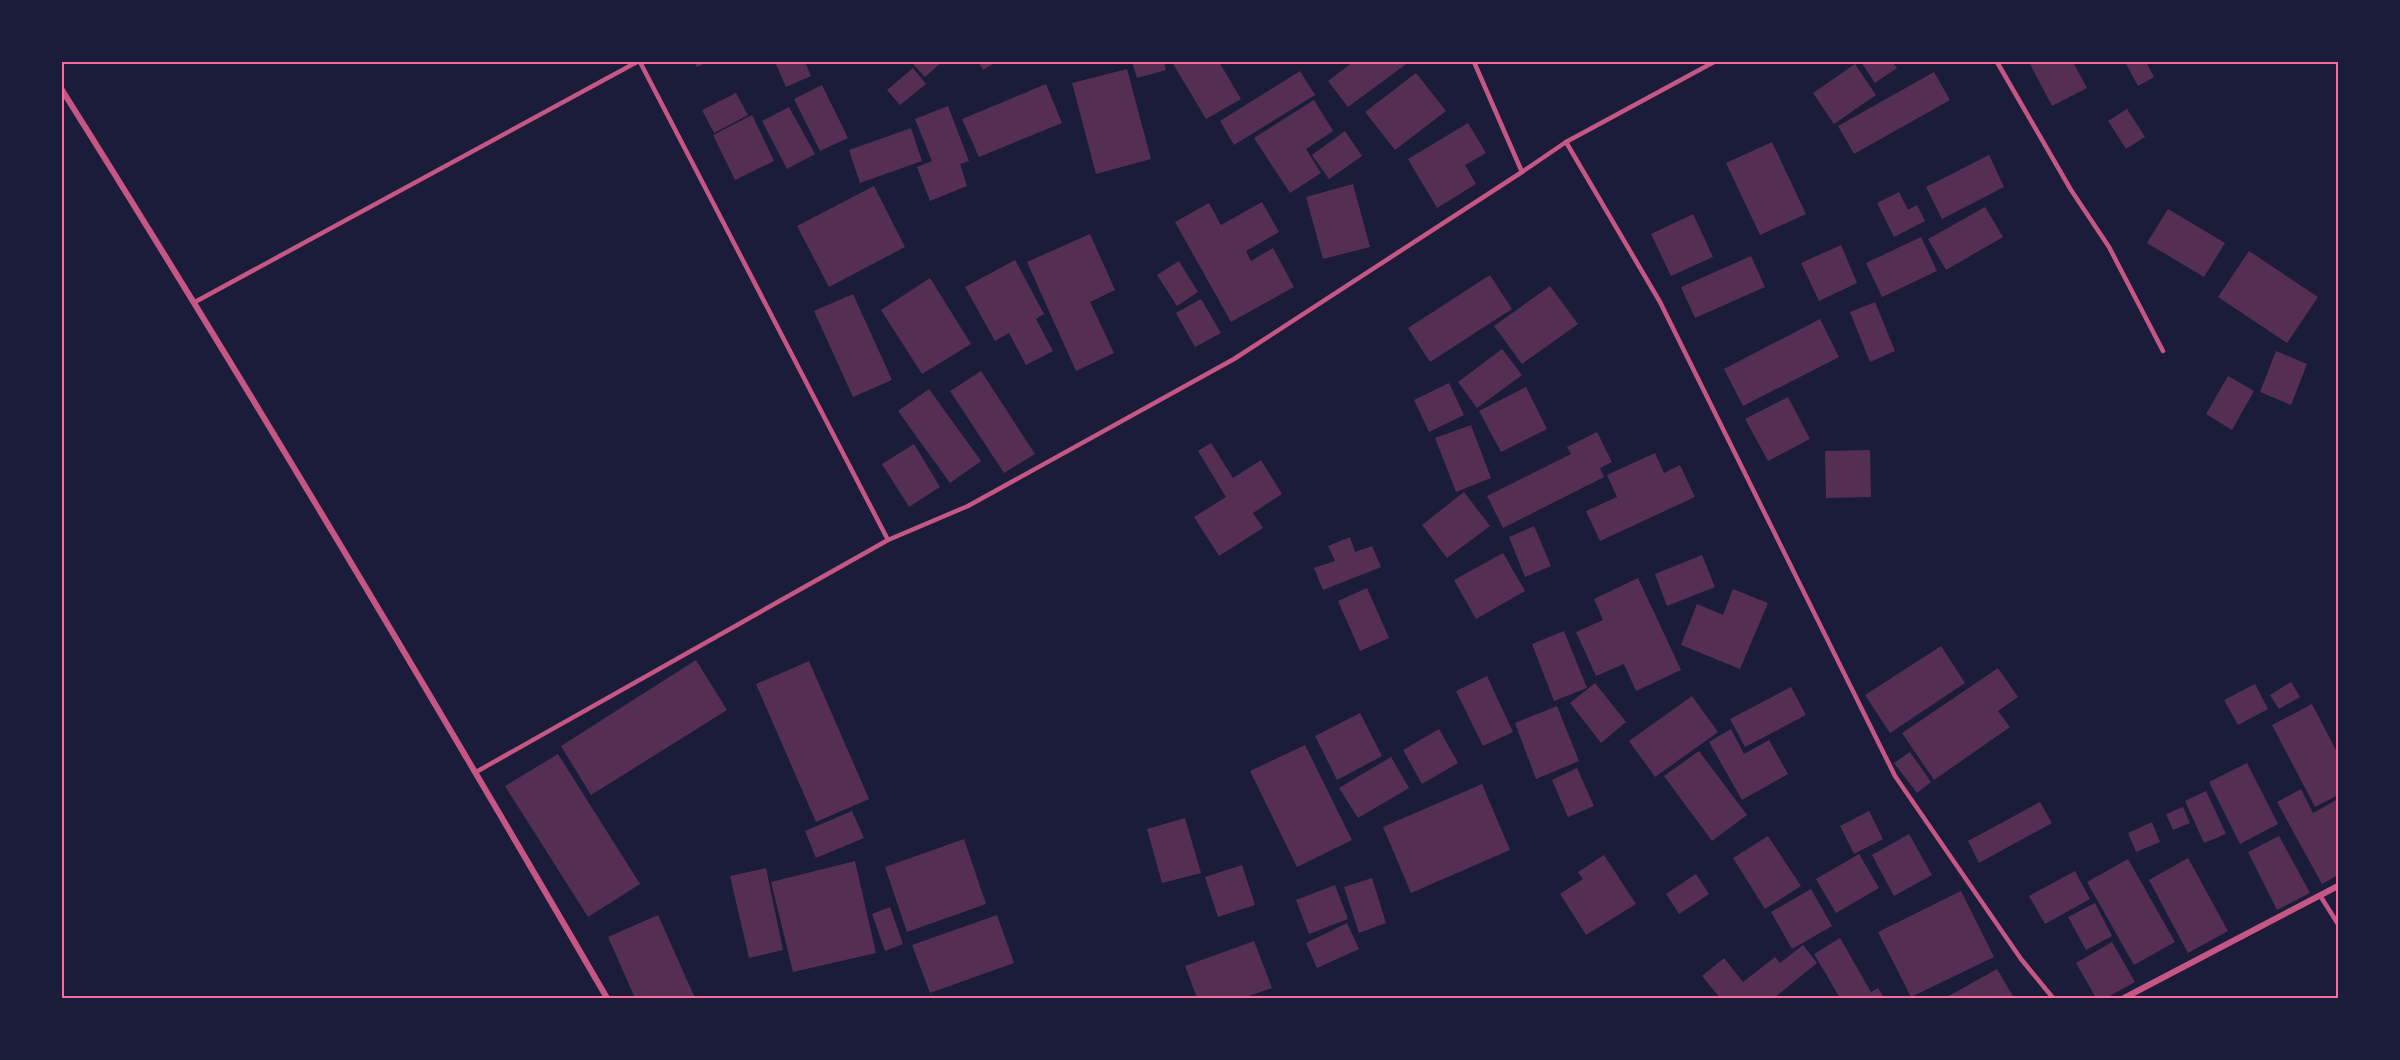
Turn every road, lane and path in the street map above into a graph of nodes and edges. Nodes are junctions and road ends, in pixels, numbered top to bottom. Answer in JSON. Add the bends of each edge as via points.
{"nodes":[{"id":1,"x":638,"y":62,"type":"edge"},
{"id":2,"x":1474,"y":62,"type":"edge"},
{"id":3,"x":1714,"y":62,"type":"edge"},
{"id":4,"x":1997,"y":62,"type":"edge"},
{"id":5,"x":62,"y":90,"type":"edge"},
{"id":6,"x":1566,"y":142,"type":"junction"},
{"id":7,"x":1522,"y":172,"type":"junction"},
{"id":8,"x":195,"y":302,"type":"junction"},
{"id":9,"x":2163,"y":351,"type":"dead end"},
{"id":10,"x":888,"y":540,"type":"junction"},
{"id":11,"x":476,"y":772,"type":"junction"},
{"id":12,"x":2338,"y":886,"type":"edge"},
{"id":13,"x":2320,"y":897,"type":"junction"},
{"id":14,"x":2338,"y":924,"type":"edge"},
{"id":15,"x":608,"y":999,"type":"edge"},
{"id":16,"x":2053,"y":999,"type":"edge"},
{"id":17,"x":2124,"y":999,"type":"edge"}],
"edges":[{"from":1,"to":8,"type":"lane"},
{"from":1,"to":10,"type":"lane"},
{"from":2,"to":7,"type":"lane"},
{"from":3,"to":6,"type":"lane"},
{"from":4,"to":9,"type":"lane","via":[[2109,247]]},
{"from":5,"to":8,"type":"street"},
{"from":6,"to":7,"type":"lane"},
{"from":6,"to":16,"type":"lane","via":[[1660,302],[1895,776]]},
{"from":7,"to":10,"type":"lane","via":[[1233,359],[968,506]]},
{"from":8,"to":11,"type":"street"},
{"from":10,"to":11,"type":"lane"},
{"from":11,"to":15,"type":"street"},
{"from":12,"to":13,"type":"street"},
{"from":13,"to":14,"type":"lane"},
{"from":13,"to":17,"type":"street"}]}
